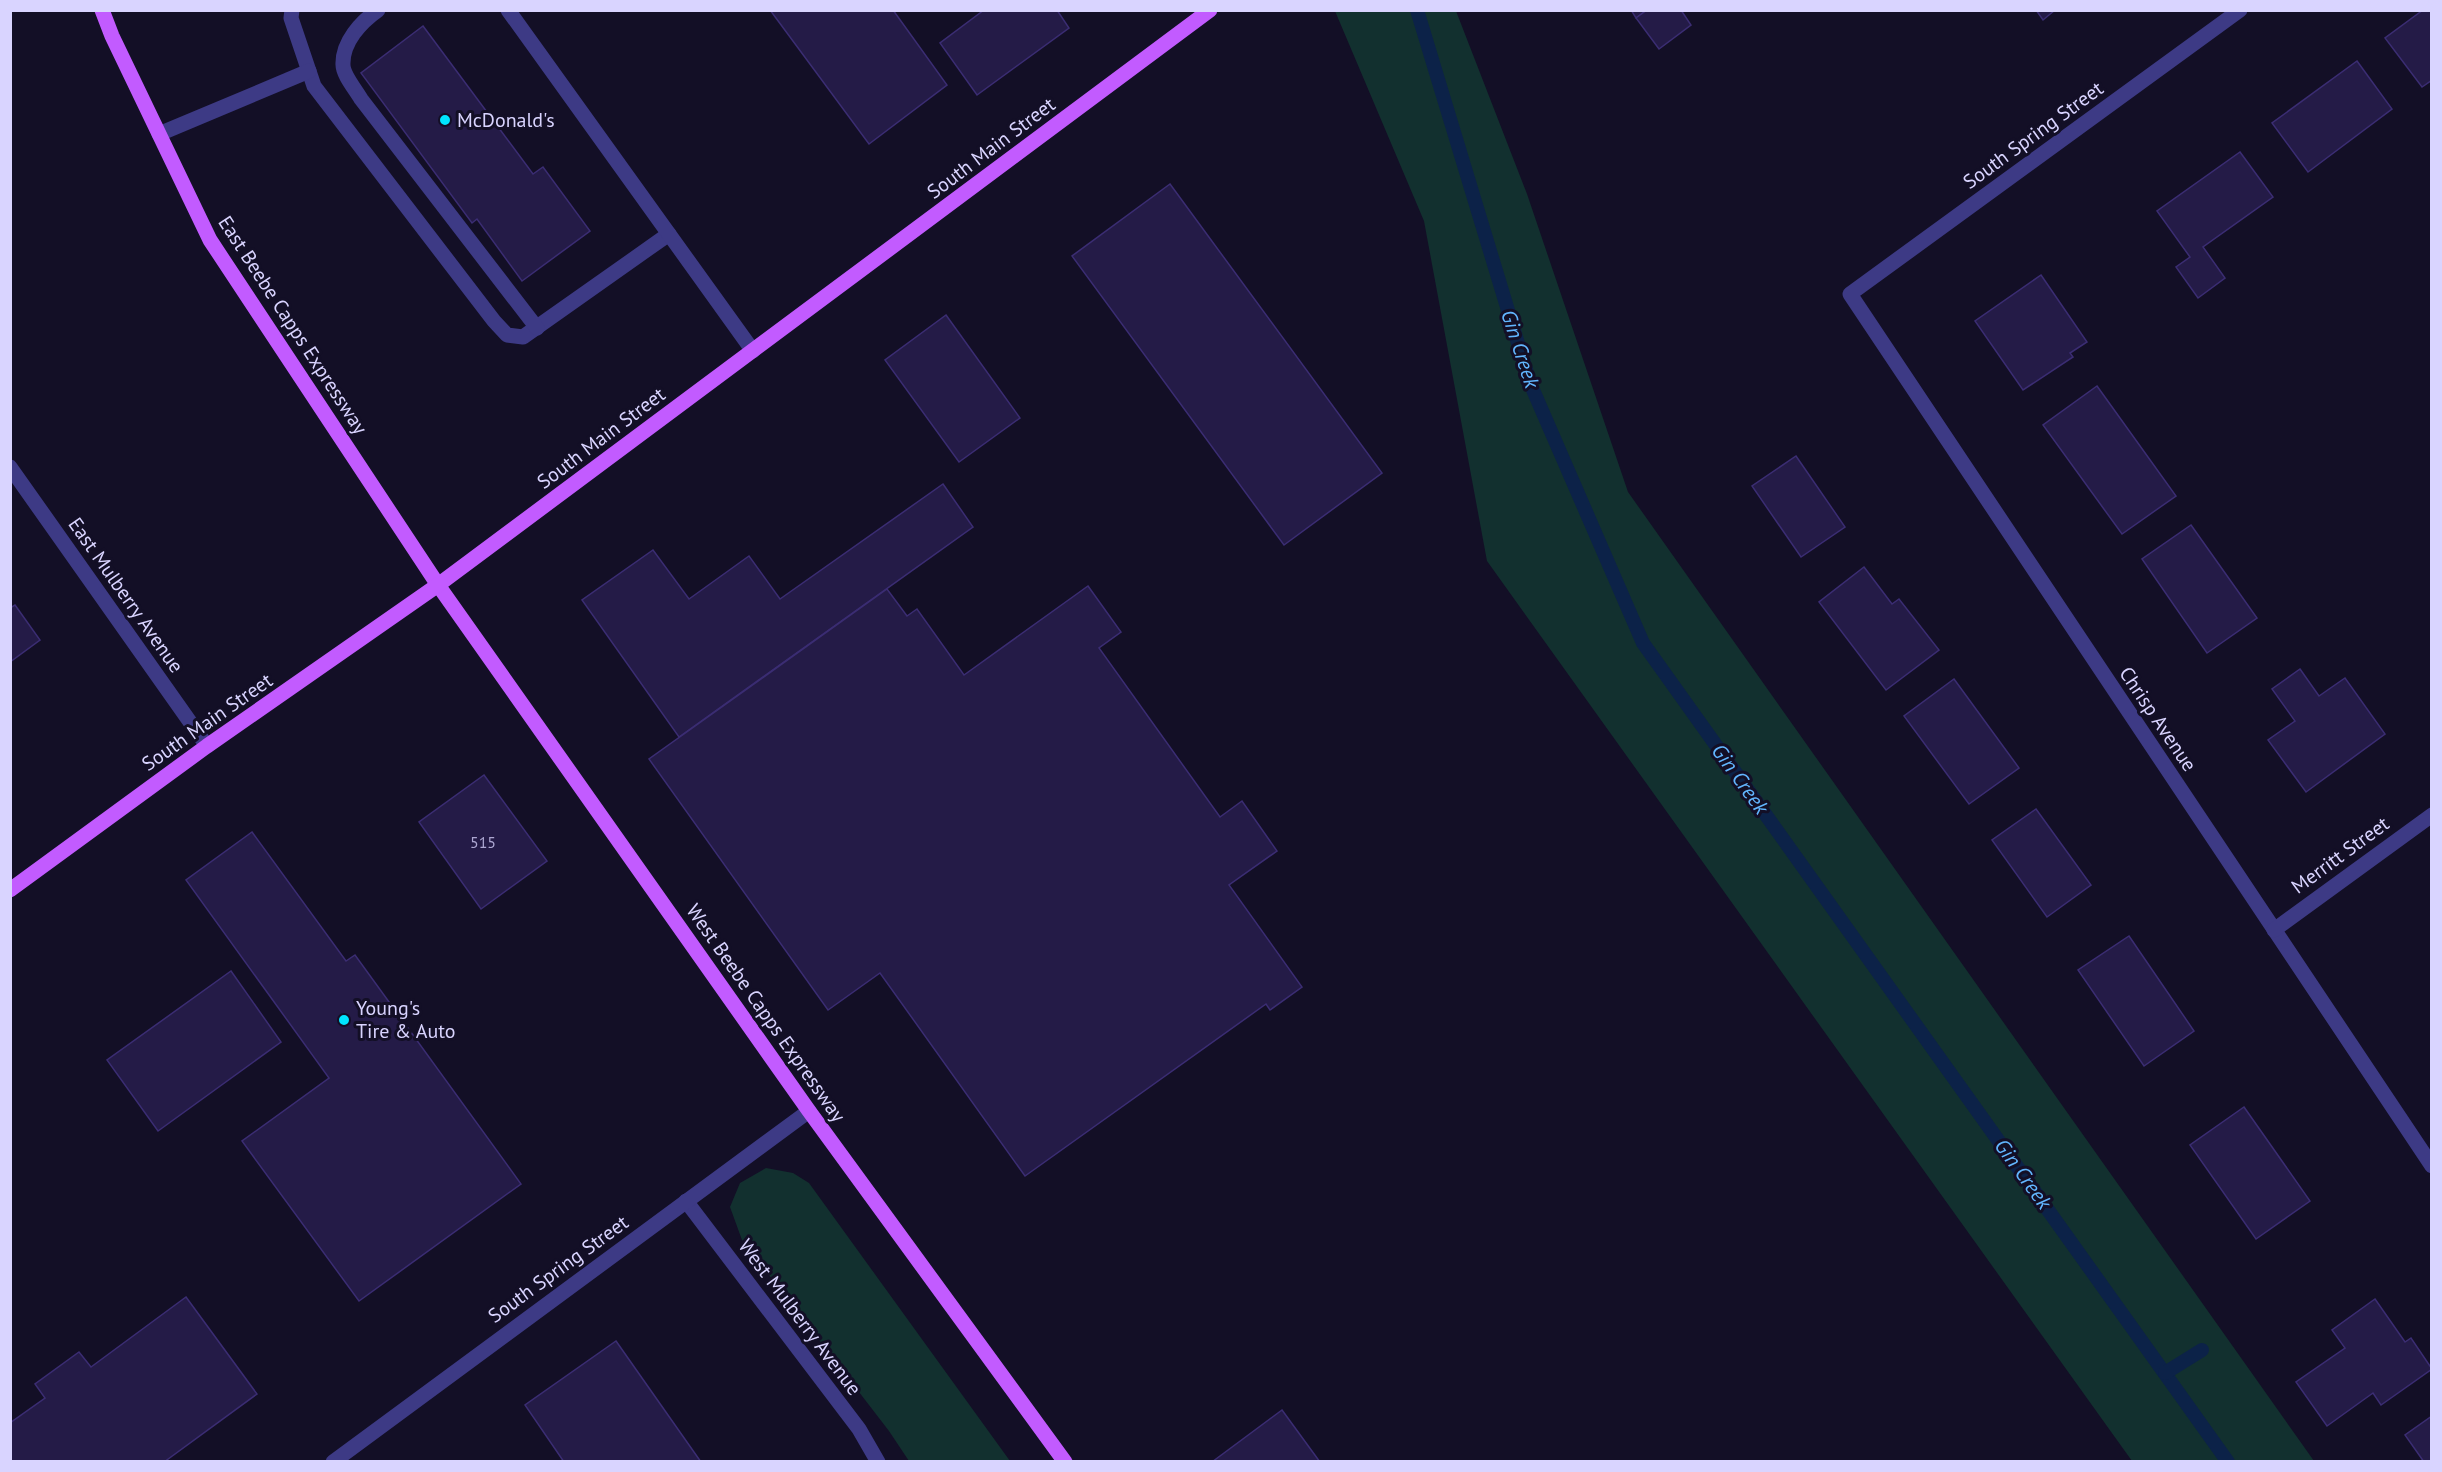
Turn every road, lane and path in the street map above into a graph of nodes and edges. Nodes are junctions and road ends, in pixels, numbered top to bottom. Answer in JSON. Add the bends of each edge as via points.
{"nodes":[{"id":1,"x":102,"y":10,"type":"edge"},
{"id":2,"x":292,"y":10,"type":"edge"},
{"id":3,"x":378,"y":10,"type":"edge"},
{"id":4,"x":1210,"y":10,"type":"edge"},
{"id":5,"x":2240,"y":10,"type":"edge"},
{"id":6,"x":508,"y":11,"type":"edge"},
{"id":7,"x":309,"y":71,"type":"junction"},
{"id":8,"x":159,"y":134,"type":"junction"},
{"id":9,"x":669,"y":234,"type":"junction"},
{"id":10,"x":1850,"y":294,"type":"joint"},
{"id":11,"x":537,"y":328,"type":"junction"},
{"id":12,"x":753,"y":351,"type":"junction"},
{"id":13,"x":10,"y":467,"type":"edge"},
{"id":14,"x":438,"y":585,"type":"junction"},
{"id":15,"x":207,"y":746,"type":"junction"},
{"id":16,"x":2432,"y":815,"type":"edge"},
{"id":17,"x":10,"y":890,"type":"edge"},
{"id":18,"x":2274,"y":930,"type":"junction"},
{"id":19,"x":809,"y":1111,"type":"junction"},
{"id":20,"x":2432,"y":1166,"type":"edge"},
{"id":21,"x":686,"y":1201,"type":"junction"},
{"id":22,"x":333,"y":1461,"type":"edge"},
{"id":23,"x":878,"y":1461,"type":"edge"},
{"id":24,"x":1065,"y":1461,"type":"edge"}],
"edges":[{"from":1,"to":8,"type":"main road","name":"East Beebe Capps Expressway"},
{"from":2,"to":7,"type":"street","via":[[291,18]]},
{"from":3,"to":11,"type":"street","via":[[347,43],[343,67],[361,99]]},
{"from":4,"to":12,"type":"main road","name":"South Main Street"},
{"from":5,"to":10,"type":"street","name":"South Spring Street"},
{"from":6,"to":9,"type":"street"},
{"from":7,"to":8,"type":"street"},
{"from":7,"to":11,"type":"street","via":[[314,86],[494,321],[507,335],[523,337]]},
{"from":8,"to":14,"type":"main road","name":"East Beebe Capps Expressway","via":[[210,240]]},
{"from":9,"to":11,"type":"street"},
{"from":9,"to":12,"type":"street"},
{"from":10,"to":18,"type":"street","name":"Chrisp Avenue"},
{"from":12,"to":14,"type":"main road","name":"South Main Street"},
{"from":13,"to":15,"type":"street","name":"East Mulberry Avenue"},
{"from":14,"to":15,"type":"main road","name":"South Main Street"},
{"from":14,"to":19,"type":"main road","name":"West Beebe Capps Expressway"},
{"from":15,"to":17,"type":"main road","name":"South Main Street"},
{"from":16,"to":18,"type":"street","name":"Merritt Street"},
{"from":18,"to":20,"type":"street","name":"Chrisp Avenue"},
{"from":19,"to":21,"type":"street","name":"South Spring Street"},
{"from":19,"to":24,"type":"main road","name":"West Beebe Capps Expressway"},
{"from":21,"to":22,"type":"street","name":"South Spring Street"},
{"from":21,"to":23,"type":"street","name":"West Mulberry Avenue","via":[[859,1429]]}]}
